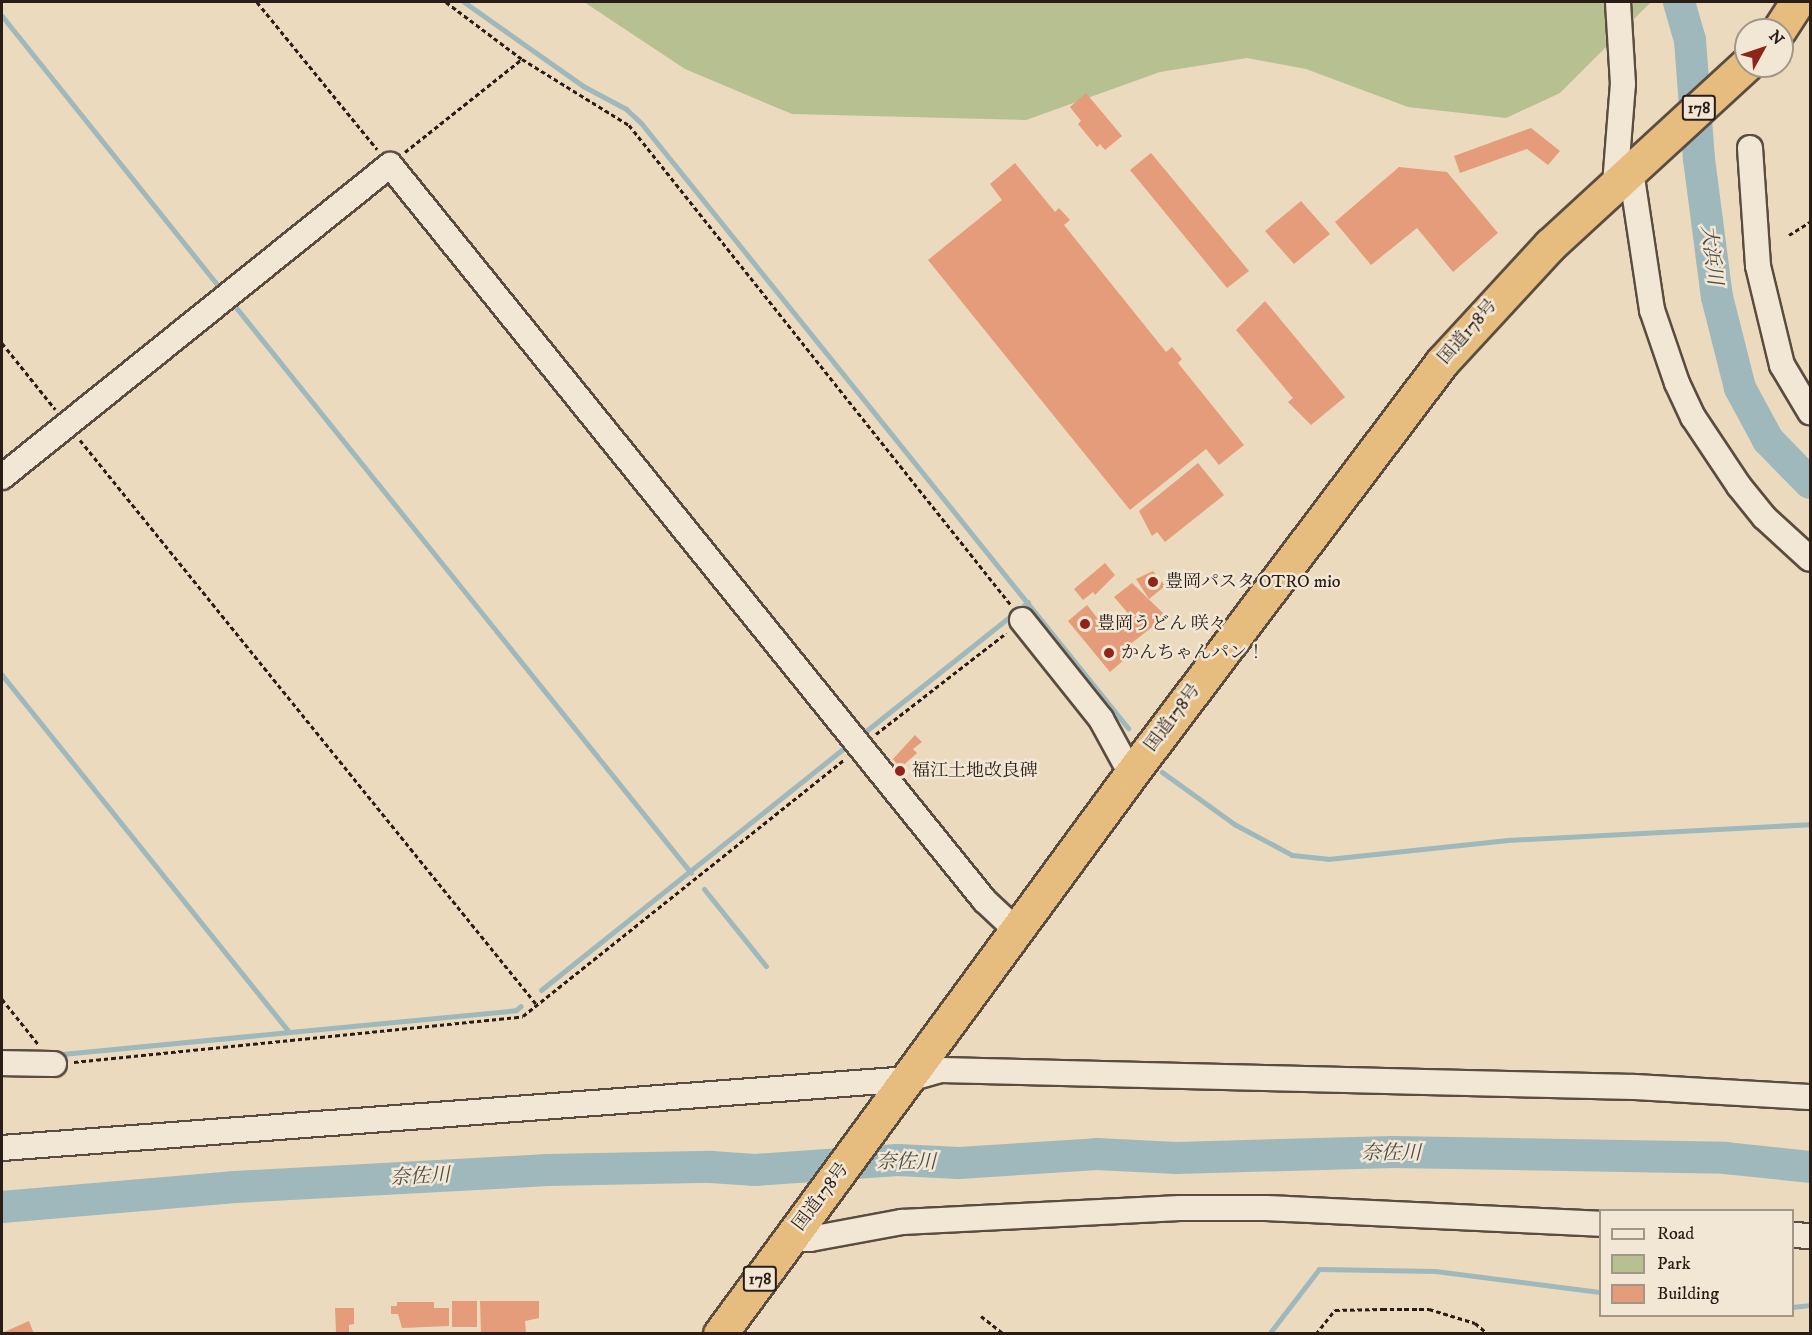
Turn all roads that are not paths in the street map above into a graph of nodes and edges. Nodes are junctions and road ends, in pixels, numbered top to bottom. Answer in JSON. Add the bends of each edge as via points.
{"nodes":[{"id":1,"x":1618,"y":2,"type":"edge"},
{"id":2,"x":1797,"y":2,"type":"edge"},
{"id":3,"x":1787,"y":18,"type":"edge"},
{"id":4,"x":1734,"y":76,"type":"edge"},
{"id":5,"x":1750,"y":148,"type":"dead end"},
{"id":6,"x":1633,"y":169,"type":"junction"},
{"id":7,"x":1810,"y":412,"type":"edge"},
{"id":8,"x":2,"y":477,"type":"edge"},
{"id":9,"x":1810,"y":560,"type":"edge"},
{"id":10,"x":1022,"y":620,"type":"road end"},
{"id":11,"x":1131,"y":774,"type":"junction"},
{"id":12,"x":1017,"y":931,"type":"junction"},
{"id":13,"x":2,"y":1063,"type":"edge"},
{"id":14,"x":54,"y":1064,"type":"road end"},
{"id":15,"x":904,"y":1086,"type":"junction"},
{"id":16,"x":1810,"y":1097,"type":"edge"},
{"id":17,"x":2,"y":1148,"type":"edge"},
{"id":18,"x":1599,"y":1224,"type":"edge"},
{"id":19,"x":795,"y":1232,"type":"junction"},
{"id":20,"x":1794,"y":1235,"type":"edge"},
{"id":21,"x":1810,"y":1236,"type":"edge"},
{"id":22,"x":720,"y":1334,"type":"edge"}],
"edges":[{"from":1,"to":6,"type":"street"},
{"from":2,"to":3,"type":"highway"},
{"from":4,"to":6,"type":"highway","name":"国道178号","number":"178"},
{"from":5,"to":7,"type":"street","via":[[1758,266],[1782,365]]},
{"from":6,"to":9,"type":"street","via":[[1648,291],[1677,383],[1693,417],[1739,486],[1764,517]]},
{"from":6,"to":11,"type":"highway","name":"国道178号","number":"178","via":[[1514,281],[1442,362]]},
{"from":8,"to":12,"type":"street","via":[[390,165],[860,748],[992,909]]},
{"from":10,"to":11,"type":"street","via":[[1101,719]]},
{"from":11,"to":12,"type":"highway","name":"国道178号","number":"178"},
{"from":12,"to":15,"type":"highway","name":"国道178号","number":"178"},
{"from":13,"to":14,"type":"street"},
{"from":15,"to":16,"type":"street","via":[[952,1070],[1634,1087]]},
{"from":15,"to":17,"type":"street"},
{"from":15,"to":19,"type":"highway","name":"国道178号","number":"178"},
{"from":18,"to":19,"type":"street","via":[[1266,1208],[1180,1208],[902,1222],[810,1239]]},
{"from":19,"to":22,"type":"highway","name":"国道178号","number":"178"},
{"from":20,"to":21,"type":"street"}]}
